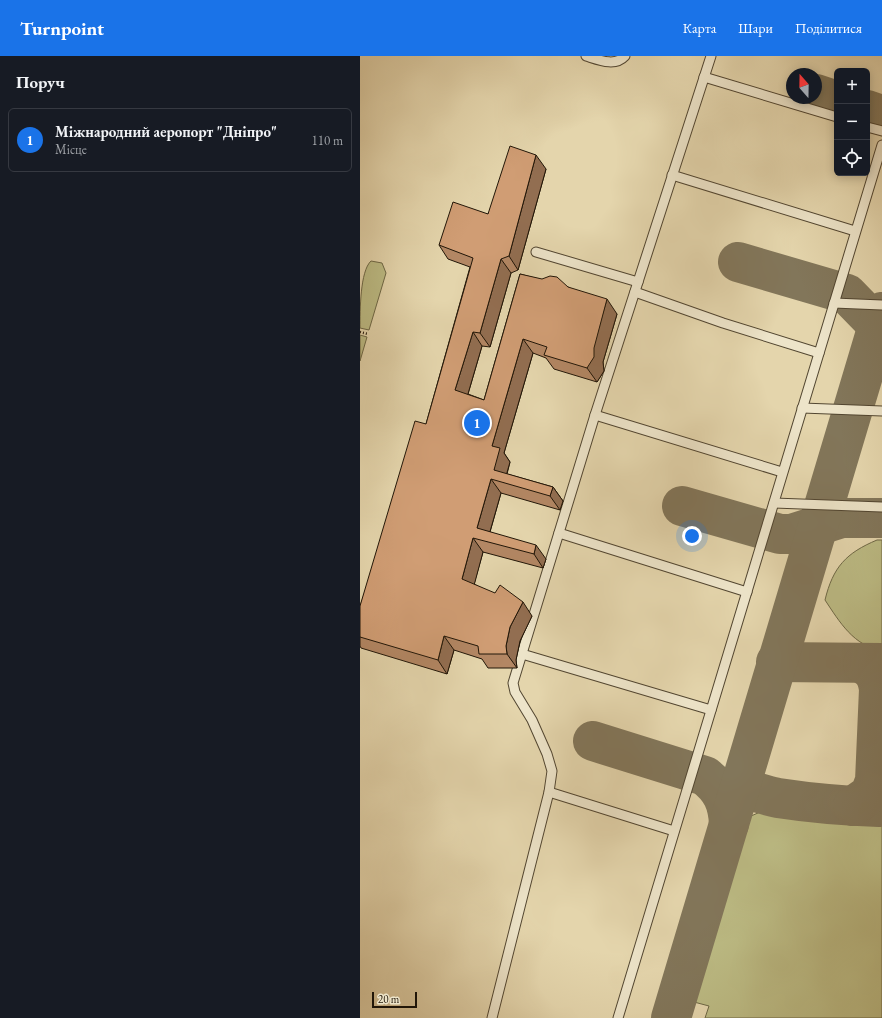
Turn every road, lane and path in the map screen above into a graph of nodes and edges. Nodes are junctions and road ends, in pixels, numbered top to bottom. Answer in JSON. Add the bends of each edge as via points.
{"nodes":[{"id":1,"x":586,"y":56,"type":"edge"},
{"id":2,"x":626,"y":56,"type":"edge"},
{"id":3,"x":711,"y":56,"type":"edge"},
{"id":4,"x":704,"y":77,"type":"junction"},
{"id":5,"x":834,"y":117,"type":"edge"},
{"id":6,"x":870,"y":128,"type":"edge"},
{"id":7,"x":882,"y":131,"type":"edge"},
{"id":8,"x":882,"y":145,"type":"edge"},
{"id":9,"x":880,"y":162,"type":"edge"},
{"id":10,"x":672,"y":175,"type":"junction"},
{"id":11,"x":855,"y":231,"type":"junction"},
{"id":12,"x":536,"y":252,"type":"dead end"},
{"id":13,"x":638,"y":282,"type":"junction"},
{"id":14,"x":635,"y":292,"type":"junction"},
{"id":15,"x":834,"y":303,"type":"junction"},
{"id":16,"x":882,"y":305,"type":"edge"},
{"id":17,"x":360,"y":332,"type":"edge"},
{"id":18,"x":368,"y":334,"type":"dead end"},
{"id":19,"x":819,"y":353,"type":"junction"},
{"id":20,"x":802,"y":408,"type":"junction"},
{"id":21,"x":882,"y":411,"type":"edge"},
{"id":22,"x":595,"y":415,"type":"junction"},
{"id":23,"x":782,"y":472,"type":"junction"},
{"id":24,"x":774,"y":503,"type":"junction"},
{"id":25,"x":882,"y":507,"type":"edge"},
{"id":26,"x":559,"y":533,"type":"junction"},
{"id":27,"x":747,"y":592,"type":"junction"},
{"id":28,"x":522,"y":654,"type":"junction"},
{"id":29,"x":711,"y":710,"type":"junction"},
{"id":30,"x":549,"y":792,"type":"junction"},
{"id":31,"x":674,"y":831,"type":"junction"},
{"id":32,"x":492,"y":1018,"type":"edge"},
{"id":33,"x":618,"y":1018,"type":"edge"}],
"edges":[{"from":1,"to":2,"type":"lane","via":[[606,62],[615,62]]},
{"from":3,"to":4,"type":"lane"},
{"from":4,"to":5,"type":"lane"},
{"from":4,"to":10,"type":"lane"},
{"from":6,"to":7,"type":"lane"},
{"from":8,"to":9,"type":"lane"},
{"from":9,"to":11,"type":"lane"},
{"from":10,"to":11,"type":"lane"},
{"from":10,"to":13,"type":"lane"},
{"from":11,"to":15,"type":"lane"},
{"from":12,"to":13,"type":"lane"},
{"from":13,"to":14,"type":"lane"},
{"from":14,"to":19,"type":"lane"},
{"from":14,"to":22,"type":"lane"},
{"from":15,"to":16,"type":"lane"},
{"from":15,"to":19,"type":"lane"},
{"from":17,"to":18,"type":"path"},
{"from":19,"to":20,"type":"lane"},
{"from":20,"to":21,"type":"lane"},
{"from":20,"to":23,"type":"lane"},
{"from":22,"to":23,"type":"lane"},
{"from":22,"to":26,"type":"lane"},
{"from":23,"to":24,"type":"lane"},
{"from":24,"to":25,"type":"lane"},
{"from":24,"to":27,"type":"lane"},
{"from":26,"to":27,"type":"lane"},
{"from":26,"to":28,"type":"lane"},
{"from":27,"to":29,"type":"lane"},
{"from":28,"to":29,"type":"lane"},
{"from":28,"to":30,"type":"lane","via":[[513,687],[548,754],[552,771]]},
{"from":29,"to":31,"type":"lane"},
{"from":30,"to":31,"type":"lane"},
{"from":30,"to":32,"type":"lane"},
{"from":31,"to":33,"type":"lane"}]}
